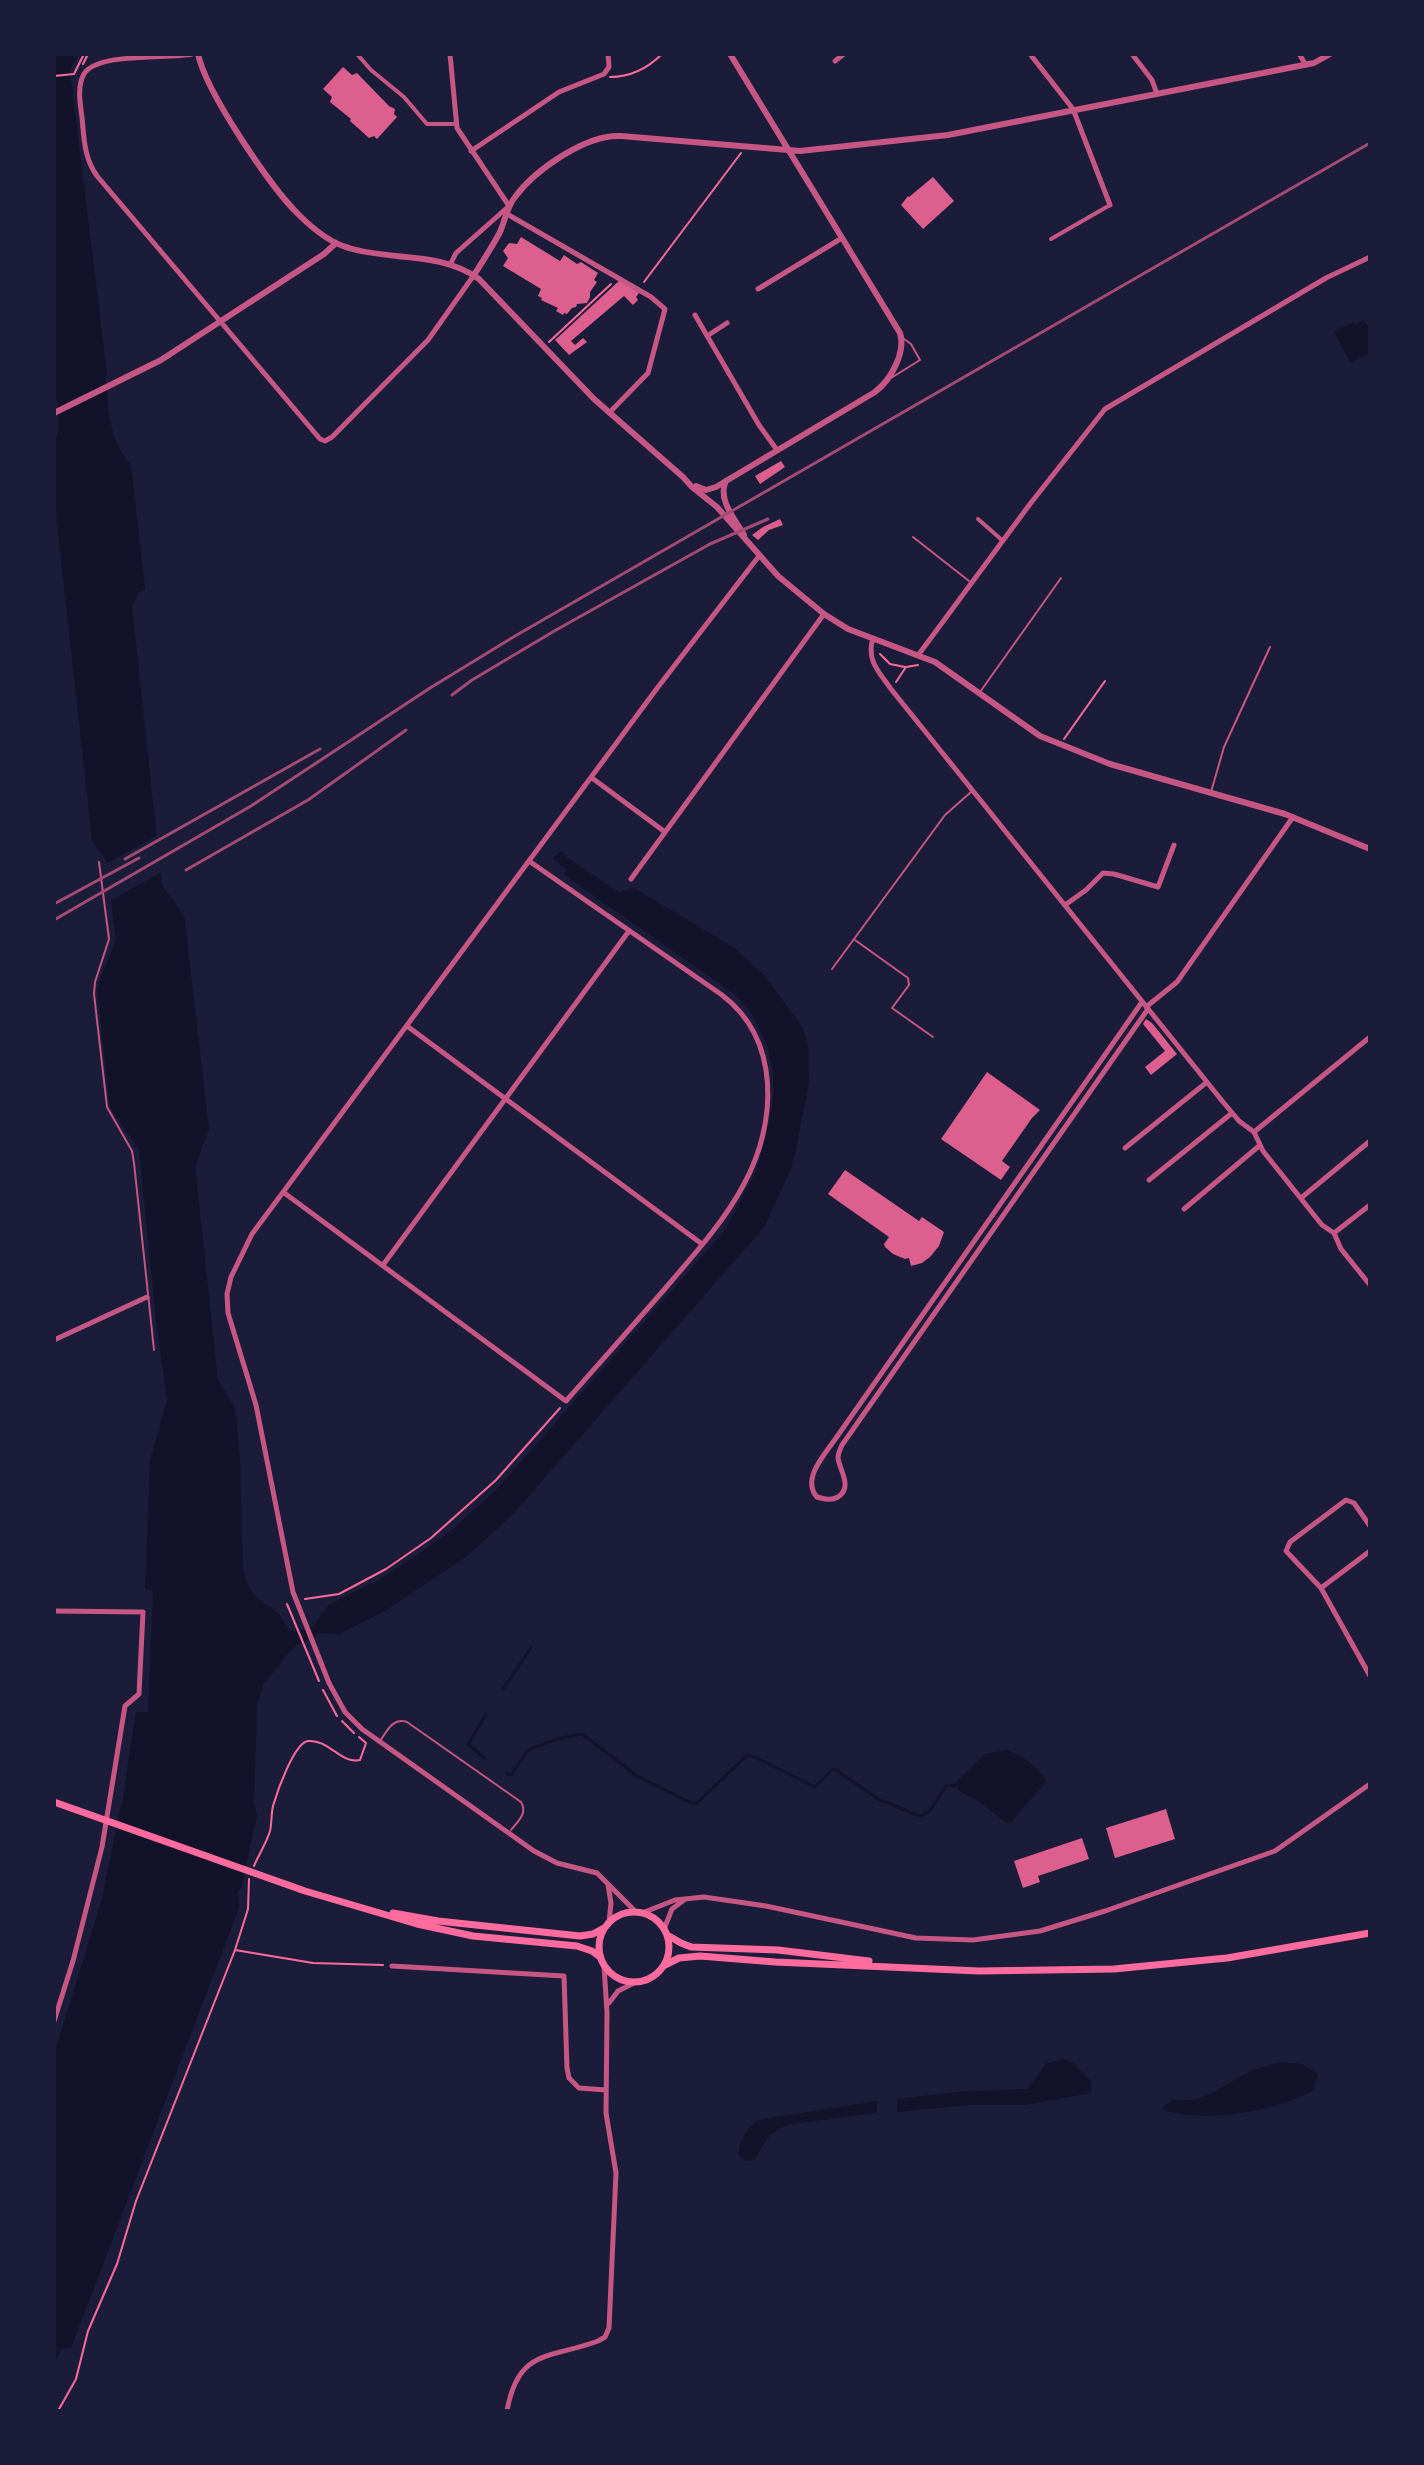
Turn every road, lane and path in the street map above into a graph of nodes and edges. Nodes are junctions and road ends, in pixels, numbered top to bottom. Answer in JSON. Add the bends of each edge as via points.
{"nodes":[{"id":1,"x":84,"y":54,"type":"edge"},
{"id":2,"x":195,"y":54,"type":"edge"},
{"id":3,"x":357,"y":54,"type":"edge"},
{"id":4,"x":450,"y":54,"type":"edge"},
{"id":5,"x":608,"y":54,"type":"edge"},
{"id":6,"x":662,"y":54,"type":"edge"},
{"id":7,"x":731,"y":54,"type":"edge"},
{"id":8,"x":844,"y":54,"type":"edge"},
{"id":9,"x":1030,"y":54,"type":"edge"},
{"id":10,"x":1132,"y":54,"type":"edge"},
{"id":11,"x":1299,"y":54,"type":"edge"},
{"id":12,"x":1330,"y":54,"type":"edge"},
{"id":13,"x":835,"y":61,"type":"dead end"},
{"id":14,"x":1306,"y":65,"type":"junction"},
{"id":15,"x":54,"y":76,"type":"edge"},
{"id":16,"x":601,"y":76,"type":"junction"},
{"id":17,"x":1157,"y":94,"type":"junction"},
{"id":18,"x":1073,"y":109,"type":"junction"},
{"id":19,"x":456,"y":124,"type":"junction"},
{"id":20,"x":745,"y":148,"type":"junction"},
{"id":21,"x":471,"y":151,"type":"junction"},
{"id":22,"x":790,"y":151,"type":"junction"},
{"id":23,"x":1110,"y":205,"type":"joint"},
{"id":24,"x":509,"y":206,"type":"junction"},
{"id":25,"x":507,"y":214,"type":"junction"},
{"id":26,"x":843,"y":237,"type":"junction"},
{"id":27,"x":1051,"y":239,"type":"dead end"},
{"id":28,"x":336,"y":243,"type":"junction"},
{"id":29,"x":1370,"y":257,"type":"edge"},
{"id":30,"x":450,"y":265,"type":"junction"},
{"id":31,"x":474,"y":275,"type":"junction"},
{"id":32,"x":618,"y":277,"type":"junction"},
{"id":33,"x":758,"y":289,"type":"dead end"},
{"id":34,"x":638,"y":290,"type":"junction"},
{"id":35,"x":695,"y":315,"type":"dead end"},
{"id":36,"x":221,"y":322,"type":"junction"},
{"id":37,"x":727,"y":323,"type":"dead end"},
{"id":38,"x":707,"y":336,"type":"junction"},
{"id":39,"x":901,"y":337,"type":"junction"},
{"id":40,"x":544,"y":347,"type":"junction"},
{"id":41,"x":887,"y":381,"type":"junction"},
{"id":42,"x":54,"y":413,"type":"edge"},
{"id":43,"x":609,"y":413,"type":"junction"},
{"id":44,"x":777,"y":450,"type":"junction"},
{"id":45,"x":683,"y":477,"type":"junction"},
{"id":46,"x":726,"y":481,"type":"junction"},
{"id":47,"x":978,"y":519,"type":"dead end"},
{"id":48,"x":913,"y":537,"type":"dead end"},
{"id":49,"x":1003,"y":541,"type":"junction"},
{"id":50,"x":751,"y":547,"type":"junction"},
{"id":51,"x":759,"y":556,"type":"junction"},
{"id":52,"x":1061,"y":578,"type":"dead end"},
{"id":53,"x":972,"y":583,"type":"junction"},
{"id":54,"x":824,"y":614,"type":"junction"},
{"id":55,"x":873,"y":638,"type":"junction"},
{"id":56,"x":1270,"y":647,"type":"dead end"},
{"id":57,"x":870,"y":649,"type":"junction"},
{"id":58,"x":919,"y":654,"type":"junction"},
{"id":59,"x":929,"y":659,"type":"junction"},
{"id":60,"x":906,"y":667,"type":"junction"},
{"id":61,"x":1105,"y":681,"type":"dead end"},
{"id":62,"x":891,"y":689,"type":"junction"},
{"id":63,"x":979,"y":693,"type":"junction"},
{"id":64,"x":1060,"y":745,"type":"junction"},
{"id":65,"x":592,"y":778,"type":"junction"},
{"id":66,"x":972,"y":791,"type":"junction"},
{"id":67,"x":1211,"y":793,"type":"junction"},
{"id":68,"x":1293,"y":817,"type":"junction"},
{"id":69,"x":665,"y":832,"type":"junction"},
{"id":70,"x":1174,"y":845,"type":"dead end"},
{"id":71,"x":1370,"y":849,"type":"edge"},
{"id":72,"x":529,"y":861,"type":"junction"},
{"id":73,"x":99,"y":862,"type":"dead end"},
{"id":74,"x":631,"y":879,"type":"dead end"},
{"id":75,"x":1065,"y":905,"type":"junction"},
{"id":76,"x":629,"y":931,"type":"junction"},
{"id":77,"x":854,"y":939,"type":"junction"},
{"id":78,"x":832,"y":969,"type":"dead end"},
{"id":79,"x":1146,"y":1006,"type":"junction"},
{"id":80,"x":407,"y":1026,"type":"junction"},
{"id":81,"x":933,"y":1037,"type":"dead end"},
{"id":82,"x":1370,"y":1037,"type":"edge"},
{"id":83,"x":1207,"y":1082,"type":"junction"},
{"id":84,"x":507,"y":1098,"type":"junction"},
{"id":85,"x":1232,"y":1113,"type":"junction"},
{"id":86,"x":1254,"y":1132,"type":"junction"},
{"id":87,"x":1370,"y":1141,"type":"edge"},
{"id":88,"x":1259,"y":1146,"type":"junction"},
{"id":89,"x":1125,"y":1148,"type":"dead end"},
{"id":90,"x":1149,"y":1180,"type":"dead end"},
{"id":91,"x":283,"y":1192,"type":"junction"},
{"id":92,"x":1301,"y":1198,"type":"junction"},
{"id":93,"x":1370,"y":1205,"type":"edge"},
{"id":94,"x":1184,"y":1209,"type":"dead end"},
{"id":95,"x":1334,"y":1233,"type":"junction"},
{"id":96,"x":702,"y":1244,"type":"junction"},
{"id":97,"x":383,"y":1265,"type":"junction"},
{"id":98,"x":1370,"y":1285,"type":"edge"},
{"id":99,"x":147,"y":1297,"type":"junction"},
{"id":100,"x":54,"y":1340,"type":"edge"},
{"id":101,"x":154,"y":1350,"type":"dead end"},
{"id":102,"x":566,"y":1401,"type":"junction"},
{"id":103,"x":1370,"y":1507,"type":"edge"},
{"id":104,"x":1361,"y":1514,"type":"junction"},
{"id":105,"x":1370,"y":1526,"type":"edge"},
{"id":106,"x":1370,"y":1551,"type":"edge"},
{"id":107,"x":1321,"y":1588,"type":"junction"},
{"id":108,"x":296,"y":1601,"type":"junction"},
{"id":109,"x":287,"y":1604,"type":"dead end"},
{"id":110,"x":54,"y":1611,"type":"edge"},
{"id":111,"x":308,"y":1655,"type":"dead end"},
{"id":112,"x":1370,"y":1676,"type":"edge"},
{"id":113,"x":379,"y":1742,"type":"junction"},
{"id":114,"x":366,"y":1743,"type":"dead end"},
{"id":115,"x":1370,"y":1784,"type":"edge"},
{"id":116,"x":54,"y":1804,"type":"edge"},
{"id":117,"x":509,"y":1833,"type":"junction"},
{"id":118,"x":606,"y":1880,"type":"junction"},
{"id":119,"x":689,"y":1898,"type":"junction"},
{"id":120,"x":340,"y":1902,"type":"junction"},
{"id":121,"x":639,"y":1912,"type":"junction"},
{"id":122,"x":606,"y":1925,"type":"junction"},
{"id":123,"x":666,"y":1932,"type":"junction"},
{"id":124,"x":1370,"y":1933,"type":"edge"},
{"id":125,"x":235,"y":1950,"type":"junction"},
{"id":126,"x":600,"y":1957,"type":"junction"},
{"id":127,"x":665,"y":1965,"type":"junction"},
{"id":128,"x":392,"y":1966,"type":"joint"},
{"id":129,"x":604,"y":1966,"type":"junction"},
{"id":130,"x":914,"y":1967,"type":"junction"},
{"id":131,"x":636,"y":1982,"type":"junction"},
{"id":132,"x":607,"y":2012,"type":"junction"},
{"id":133,"x":54,"y":2021,"type":"edge"},
{"id":134,"x":606,"y":2090,"type":"junction"},
{"id":135,"x":58,"y":2411,"type":"edge"},
{"id":136,"x":507,"y":2411,"type":"edge"}],
"edges":[{"from":1,"to":15,"type":"path","via":[[74,74]]},
{"from":2,"to":28,"type":"street","via":[[222,107],[284,199]]},
{"from":2,"to":36,"type":"street","via":[[101,62],[84,73],[80,102],[90,166]]},
{"from":3,"to":19,"type":"street","via":[[427,124]]},
{"from":4,"to":19,"type":"street"},
{"from":5,"to":16,"type":"street","via":[[609,67]]},
{"from":6,"to":16,"type":"path","via":[[647,68]]},
{"from":7,"to":22,"type":"street"},
{"from":8,"to":13,"type":"street"},
{"from":9,"to":18,"type":"street"},
{"from":10,"to":17,"type":"street"},
{"from":11,"to":14,"type":"street"},
{"from":12,"to":14,"type":"street"},
{"from":14,"to":17,"type":"street"},
{"from":16,"to":21,"type":"street","via":[[559,92]]},
{"from":17,"to":18,"type":"street"},
{"from":18,"to":22,"type":"street","via":[[948,135]]},
{"from":18,"to":23,"type":"street"},
{"from":19,"to":21,"type":"street"},
{"from":20,"to":22,"type":"street"},
{"from":20,"to":24,"type":"street","via":[[604,137],[563,154]]},
{"from":20,"to":34,"type":"path"},
{"from":21,"to":24,"type":"street"},
{"from":22,"to":26,"type":"street"},
{"from":23,"to":27,"type":"street"},
{"from":24,"to":25,"type":"street"},
{"from":24,"to":30,"type":"street","via":[[456,253]]},
{"from":25,"to":31,"type":"street"},
{"from":25,"to":32,"type":"street"},
{"from":26,"to":33,"type":"street"},
{"from":26,"to":39,"type":"street"},
{"from":28,"to":30,"type":"street"},
{"from":28,"to":36,"type":"street"},
{"from":29,"to":49,"type":"street","via":[[1111,405]]},
{"from":30,"to":31,"type":"street"},
{"from":31,"to":36,"type":"street","via":[[428,340],[325,441]]},
{"from":31,"to":40,"type":"street"},
{"from":32,"to":34,"type":"street"},
{"from":32,"to":40,"type":"path"},
{"from":34,"to":43,"type":"street","via":[[665,309],[648,373]]},
{"from":35,"to":38,"type":"street"},
{"from":36,"to":42,"type":"street"},
{"from":37,"to":38,"type":"street"},
{"from":38,"to":44,"type":"street"},
{"from":39,"to":41,"type":"street"},
{"from":39,"to":41,"type":"lane","via":[[920,360]]},
{"from":40,"to":43,"type":"street"},
{"from":41,"to":44,"type":"street"},
{"from":43,"to":45,"type":"street"},
{"from":44,"to":46,"type":"street"},
{"from":45,"to":46,"type":"street","via":[[706,490]]},
{"from":45,"to":50,"type":"street"},
{"from":46,"to":50,"type":"street","via":[[723,497]]},
{"from":47,"to":49,"type":"street"},
{"from":48,"to":53,"type":"lane"},
{"from":49,"to":53,"type":"street"},
{"from":50,"to":51,"type":"street"},
{"from":51,"to":54,"type":"street"},
{"from":51,"to":65,"type":"street"},
{"from":52,"to":63,"type":"lane"},
{"from":53,"to":58,"type":"street"},
{"from":54,"to":55,"type":"street"},
{"from":54,"to":69,"type":"street"},
{"from":55,"to":57,"type":"street"},
{"from":55,"to":58,"type":"street"},
{"from":56,"to":67,"type":"lane","via":[[1224,747]]},
{"from":57,"to":60,"type":"path","via":[[890,664]]},
{"from":57,"to":62,"type":"street","via":[[873,665]]},
{"from":58,"to":59,"type":"street"},
{"from":59,"to":60,"type":"path"},
{"from":59,"to":63,"type":"street"},
{"from":60,"to":62,"type":"path"},
{"from":61,"to":64,"type":"path"},
{"from":62,"to":66,"type":"street"},
{"from":63,"to":64,"type":"street"},
{"from":64,"to":67,"type":"street"},
{"from":65,"to":69,"type":"street"},
{"from":65,"to":72,"type":"street"},
{"from":66,"to":75,"type":"street"},
{"from":66,"to":77,"type":"lane","via":[[945,815]]},
{"from":67,"to":68,"type":"street"},
{"from":68,"to":71,"type":"street"},
{"from":68,"to":79,"type":"street","via":[[1177,982]]},
{"from":69,"to":74,"type":"street"},
{"from":70,"to":75,"type":"street","via":[[1158,887],[1103,873]]},
{"from":72,"to":76,"type":"street"},
{"from":72,"to":80,"type":"street"},
{"from":73,"to":99,"type":"lane","via":[[109,939],[94,994],[107,1107],[132,1151]]},
{"from":75,"to":79,"type":"street"},
{"from":76,"to":84,"type":"street"},
{"from":76,"to":96,"type":"street","via":[[738,1008],[767,1069],[768,1106],[754,1163]]},
{"from":77,"to":78,"type":"lane"},
{"from":77,"to":81,"type":"lane","via":[[908,978],[909,985],[892,1008]]},
{"from":79,"to":79,"type":"street","via":[[831,1445],[812,1477],[817,1497],[830,1499],[843,1491],[838,1456],[842,1445]]},
{"from":79,"to":83,"type":"street"},
{"from":80,"to":84,"type":"street"},
{"from":80,"to":91,"type":"street"},
{"from":82,"to":86,"type":"street"},
{"from":83,"to":85,"type":"street"},
{"from":83,"to":89,"type":"street"},
{"from":84,"to":96,"type":"street"},
{"from":84,"to":97,"type":"street"},
{"from":85,"to":86,"type":"street"},
{"from":85,"to":90,"type":"street"},
{"from":86,"to":88,"type":"street"},
{"from":87,"to":92,"type":"street"},
{"from":88,"to":92,"type":"street"},
{"from":88,"to":94,"type":"street"},
{"from":91,"to":97,"type":"street"},
{"from":91,"to":108,"type":"street","via":[[246,1244],[227,1302],[258,1413]]},
{"from":92,"to":95,"type":"street"},
{"from":93,"to":95,"type":"street"},
{"from":95,"to":98,"type":"street"},
{"from":96,"to":102,"type":"street"},
{"from":97,"to":102,"type":"street"},
{"from":99,"to":100,"type":"street"},
{"from":99,"to":101,"type":"lane"},
{"from":102,"to":108,"type":"path","via":[[496,1480],[431,1538],[339,1594]]},
{"from":103,"to":104,"type":"street"},
{"from":104,"to":105,"type":"street"},
{"from":104,"to":107,"type":"street","via":[[1346,1500],[1287,1544],[1287,1554]]},
{"from":106,"to":107,"type":"street"},
{"from":107,"to":112,"type":"street"},
{"from":108,"to":113,"type":"street","via":[[336,1697],[355,1723]]},
{"from":109,"to":111,"type":"path"},
{"from":110,"to":133,"type":"street","via":[[143,1612],[139,1694],[125,1706],[102,1847]]},
{"from":113,"to":117,"type":"street"},
{"from":113,"to":117,"type":"lane","via":[[394,1723],[404,1721],[521,1802],[524,1814]]},
{"from":114,"to":125,"type":"path","via":[[355,1761],[318,1742],[306,1741],[296,1749],[248,1880],[248,1909]]},
{"from":115,"to":119,"type":"street","via":[[1275,1851],[1040,1931],[973,1940],[916,1938],[753,1903]]},
{"from":116,"to":120,"type":"main road"},
{"from":117,"to":118,"type":"street","via":[[551,1862],[591,1870]]},
{"from":118,"to":121,"type":"street"},
{"from":118,"to":122,"type":"street","via":[[611,1903]]},
{"from":119,"to":121,"type":"street"},
{"from":119,"to":123,"type":"street","via":[[672,1909]]},
{"from":120,"to":122,"type":"main road","via":[[438,1921],[580,1936]]},
{"from":120,"to":126,"type":"main road","via":[[438,1930],[577,1946]]},
{"from":121,"to":122,"type":"main road","via":[[621,1914]]},
{"from":121,"to":123,"type":"main road","via":[[655,1918]]},
{"from":122,"to":126,"type":"main road"},
{"from":123,"to":127,"type":"main road"},
{"from":123,"to":130,"type":"main road","via":[[691,1947],[778,1950]]},
{"from":124,"to":130,"type":"main road","via":[[1249,1955],[1132,1968]]},
{"from":125,"to":128,"type":"path","via":[[322,1964]]},
{"from":125,"to":135,"type":"path","via":[[136,2201],[76,2379]]},
{"from":126,"to":129,"type":"main road"},
{"from":127,"to":130,"type":"main road","via":[[700,1956]]},
{"from":127,"to":131,"type":"main road","via":[[651,1978]]},
{"from":128,"to":134,"type":"street","via":[[564,1976],[569,2078],[579,2088]]},
{"from":129,"to":131,"type":"main road","via":[[620,1979]]},
{"from":129,"to":132,"type":"street"},
{"from":131,"to":132,"type":"street","via":[[612,1996]]},
{"from":132,"to":134,"type":"street"},
{"from":134,"to":136,"type":"street","via":[[616,2173],[609,2328],[598,2341],[530,2364],[516,2380]]}]}
